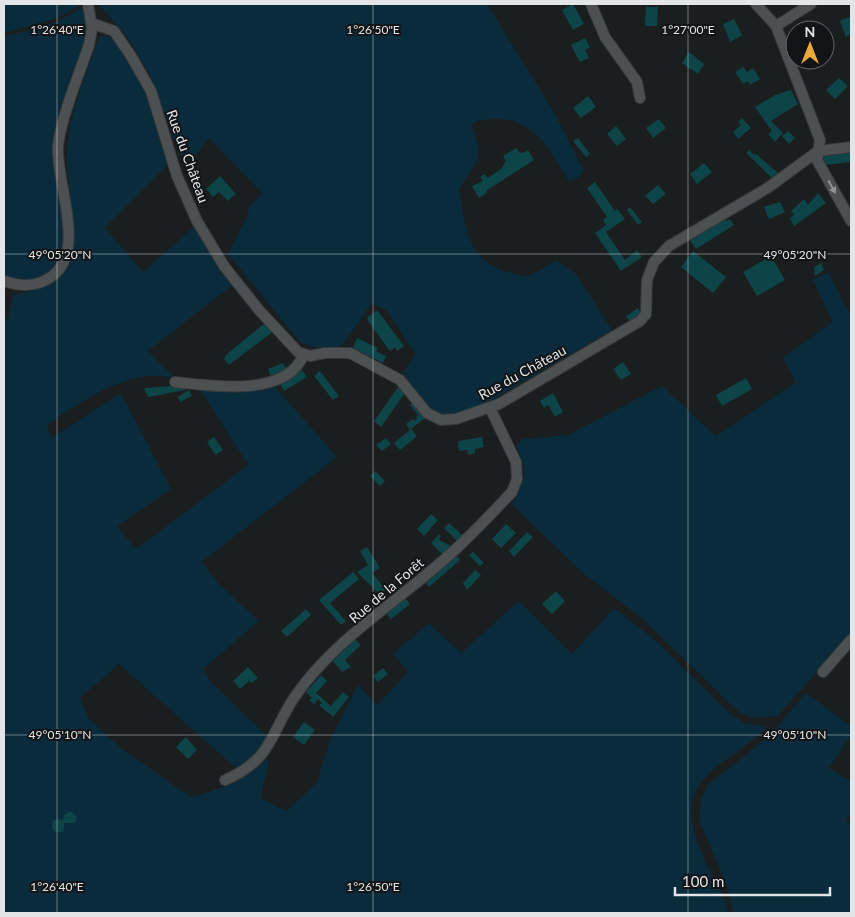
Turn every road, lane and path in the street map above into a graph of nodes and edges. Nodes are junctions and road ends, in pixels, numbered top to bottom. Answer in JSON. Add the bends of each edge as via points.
{"nodes":[{"id":1,"x":88,"y":4,"type":"edge"},
{"id":2,"x":591,"y":4,"type":"edge"},
{"id":3,"x":756,"y":4,"type":"edge"},
{"id":4,"x":811,"y":4,"type":"edge"},
{"id":5,"x":91,"y":23,"type":"junction"},
{"id":6,"x":776,"y":26,"type":"junction"},
{"id":7,"x":640,"y":98,"type":"dead end"},
{"id":8,"x":851,"y":148,"type":"edge"},
{"id":9,"x":818,"y":151,"type":"junction"},
{"id":10,"x":851,"y":221,"type":"edge"},
{"id":11,"x":4,"y":281,"type":"edge"},
{"id":12,"x":304,"y":354,"type":"junction"},
{"id":13,"x":175,"y":382,"type":"dead end"},
{"id":14,"x":490,"y":408,"type":"junction"},
{"id":15,"x":851,"y":640,"type":"edge"},
{"id":16,"x":823,"y":672,"type":"dead end"},
{"id":17,"x":225,"y":780,"type":"dead end"}],
"edges":[{"from":1,"to":5,"type":"street"},
{"from":2,"to":7,"type":"street","via":[[606,37],[637,82]]},
{"from":3,"to":6,"type":"street"},
{"from":4,"to":6,"type":"street"},
{"from":5,"to":11,"type":"street","via":[[89,45],[58,147],[69,236],[65,261],[53,277],[33,286],[16,286]]},
{"from":5,"to":12,"type":"street","name":"Rue du Château","via":[[114,31],[147,84],[177,176],[197,220],[224,266],[259,310],[298,352]]},
{"from":6,"to":9,"type":"street","via":[[820,140]]},
{"from":8,"to":9,"type":"street"},
{"from":9,"to":10,"type":"street","one_way":true,"via":[[817,160]]},
{"from":9,"to":14,"type":"street","name":"Rue du Château","via":[[769,187],[669,246],[654,262],[647,280],[646,314],[640,322]]},
{"from":12,"to":13,"type":"street","via":[[300,366],[275,382],[229,387]]},
{"from":12,"to":14,"type":"street","name":"Rue du Château","via":[[350,353],[400,380],[427,413],[441,420],[456,419]]},
{"from":14,"to":17,"type":"street","name":"Rue de la Forêt","via":[[516,462],[517,479],[512,492],[448,556],[328,658],[296,695],[269,747],[244,772]]},
{"from":15,"to":16,"type":"street"}]}
